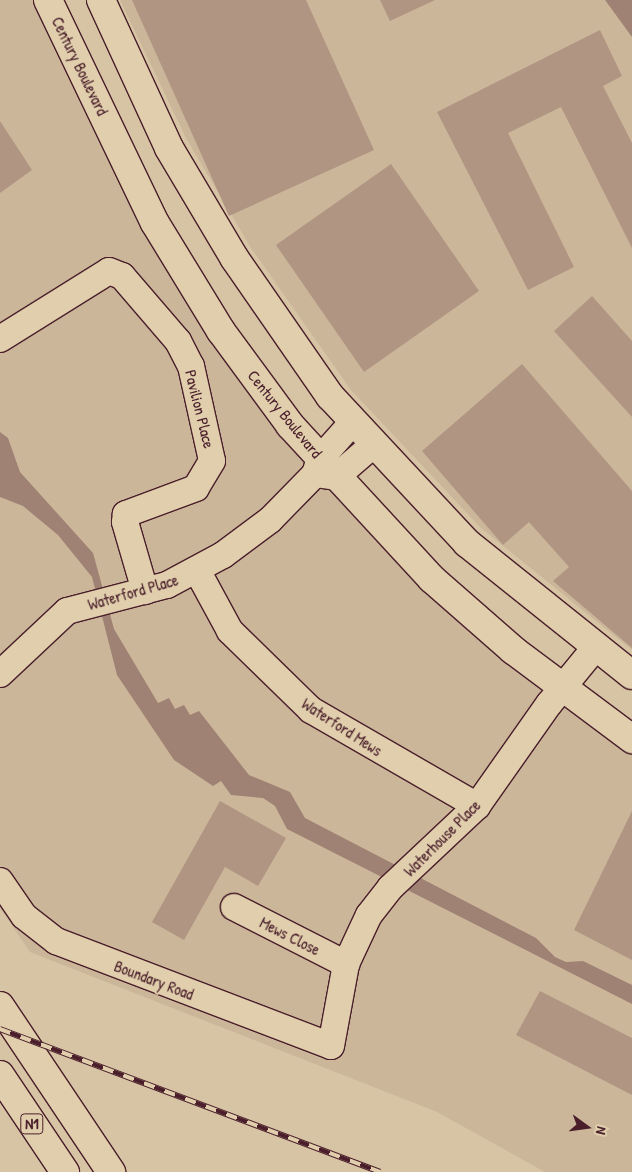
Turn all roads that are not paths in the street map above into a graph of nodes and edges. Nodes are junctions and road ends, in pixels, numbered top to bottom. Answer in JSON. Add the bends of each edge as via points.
{"nodes":[{"id":1,"x":48,"y":0,"type":"edge"},
{"id":2,"x":101,"y":0,"type":"edge"},
{"id":3,"x":0,"y":339,"type":"edge"},
{"id":4,"x":353,"y":422,"type":"junction"},
{"id":5,"x":373,"y":445,"type":"junction"},
{"id":6,"x":324,"y":470,"type":"junction"},
{"id":7,"x":198,"y":572,"type":"junction"},
{"id":8,"x":145,"y":591,"type":"junction"},
{"id":9,"x":595,"y":648,"type":"junction"},
{"id":10,"x":0,"y":674,"type":"edge"},
{"id":11,"x":632,"y":675,"type":"edge"},
{"id":12,"x":561,"y":688,"type":"junction"},
{"id":13,"x":632,"y":739,"type":"edge"},
{"id":14,"x":477,"y":806,"type":"junction"},
{"id":15,"x":0,"y":881,"type":"edge"},
{"id":16,"x":234,"y":908,"type":"dead end"},
{"id":17,"x":346,"y":964,"type":"junction"},
{"id":18,"x":0,"y":1006,"type":"edge"},
{"id":19,"x":331,"y":1046,"type":"joint"},
{"id":20,"x":0,"y":1075,"type":"edge"},
{"id":21,"x":65,"y":1172,"type":"edge"},
{"id":22,"x":111,"y":1172,"type":"edge"}],
"edges":[{"from":1,"to":6,"type":"main road","name":"Century Boulevard","via":[[155,222],[221,330]]},
{"from":2,"to":4,"type":"main road","via":[[169,148],[235,259]]},
{"from":3,"to":8,"type":"street","name":"Pavilion Place","via":[[109,271],[122,276],[178,341],[191,366],[212,461],[196,488],[126,514],[125,522]]},
{"from":4,"to":5,"type":"main road"},
{"from":4,"to":6,"type":"street"},
{"from":5,"to":6,"type":"street"},
{"from":5,"to":9,"type":"main road","via":[[467,543]]},
{"from":6,"to":7,"type":"street","name":"Waterford Place","via":[[270,520]]},
{"from":6,"to":12,"type":"main road","name":"Century Boulevard","via":[[432,579]]},
{"from":7,"to":8,"type":"street","name":"Waterford Place"},
{"from":7,"to":14,"type":"street","name":"Waterford Mews","via":[[230,631],[311,710]]},
{"from":8,"to":10,"type":"street","name":"Waterford Place","via":[[67,611]]},
{"from":9,"to":11,"type":"main road"},
{"from":9,"to":12,"type":"street","name":"Waterhouse Place"},
{"from":12,"to":13,"type":"main road","name":"Century Boulevard"},
{"from":12,"to":14,"type":"street","name":"Waterhouse Place"},
{"from":14,"to":17,"type":"street","name":"Waterhouse Place","via":[[390,888],[369,915]]},
{"from":15,"to":19,"type":"street","name":"Boundary Road","via":[[24,916],[56,941]]},
{"from":16,"to":17,"type":"street","name":"Mews Close"},
{"from":17,"to":19,"type":"street","name":"Waterhouse Place"},
{"from":18,"to":22,"type":"main road"},
{"from":20,"to":21,"type":"main road","number":"N1"}]}
